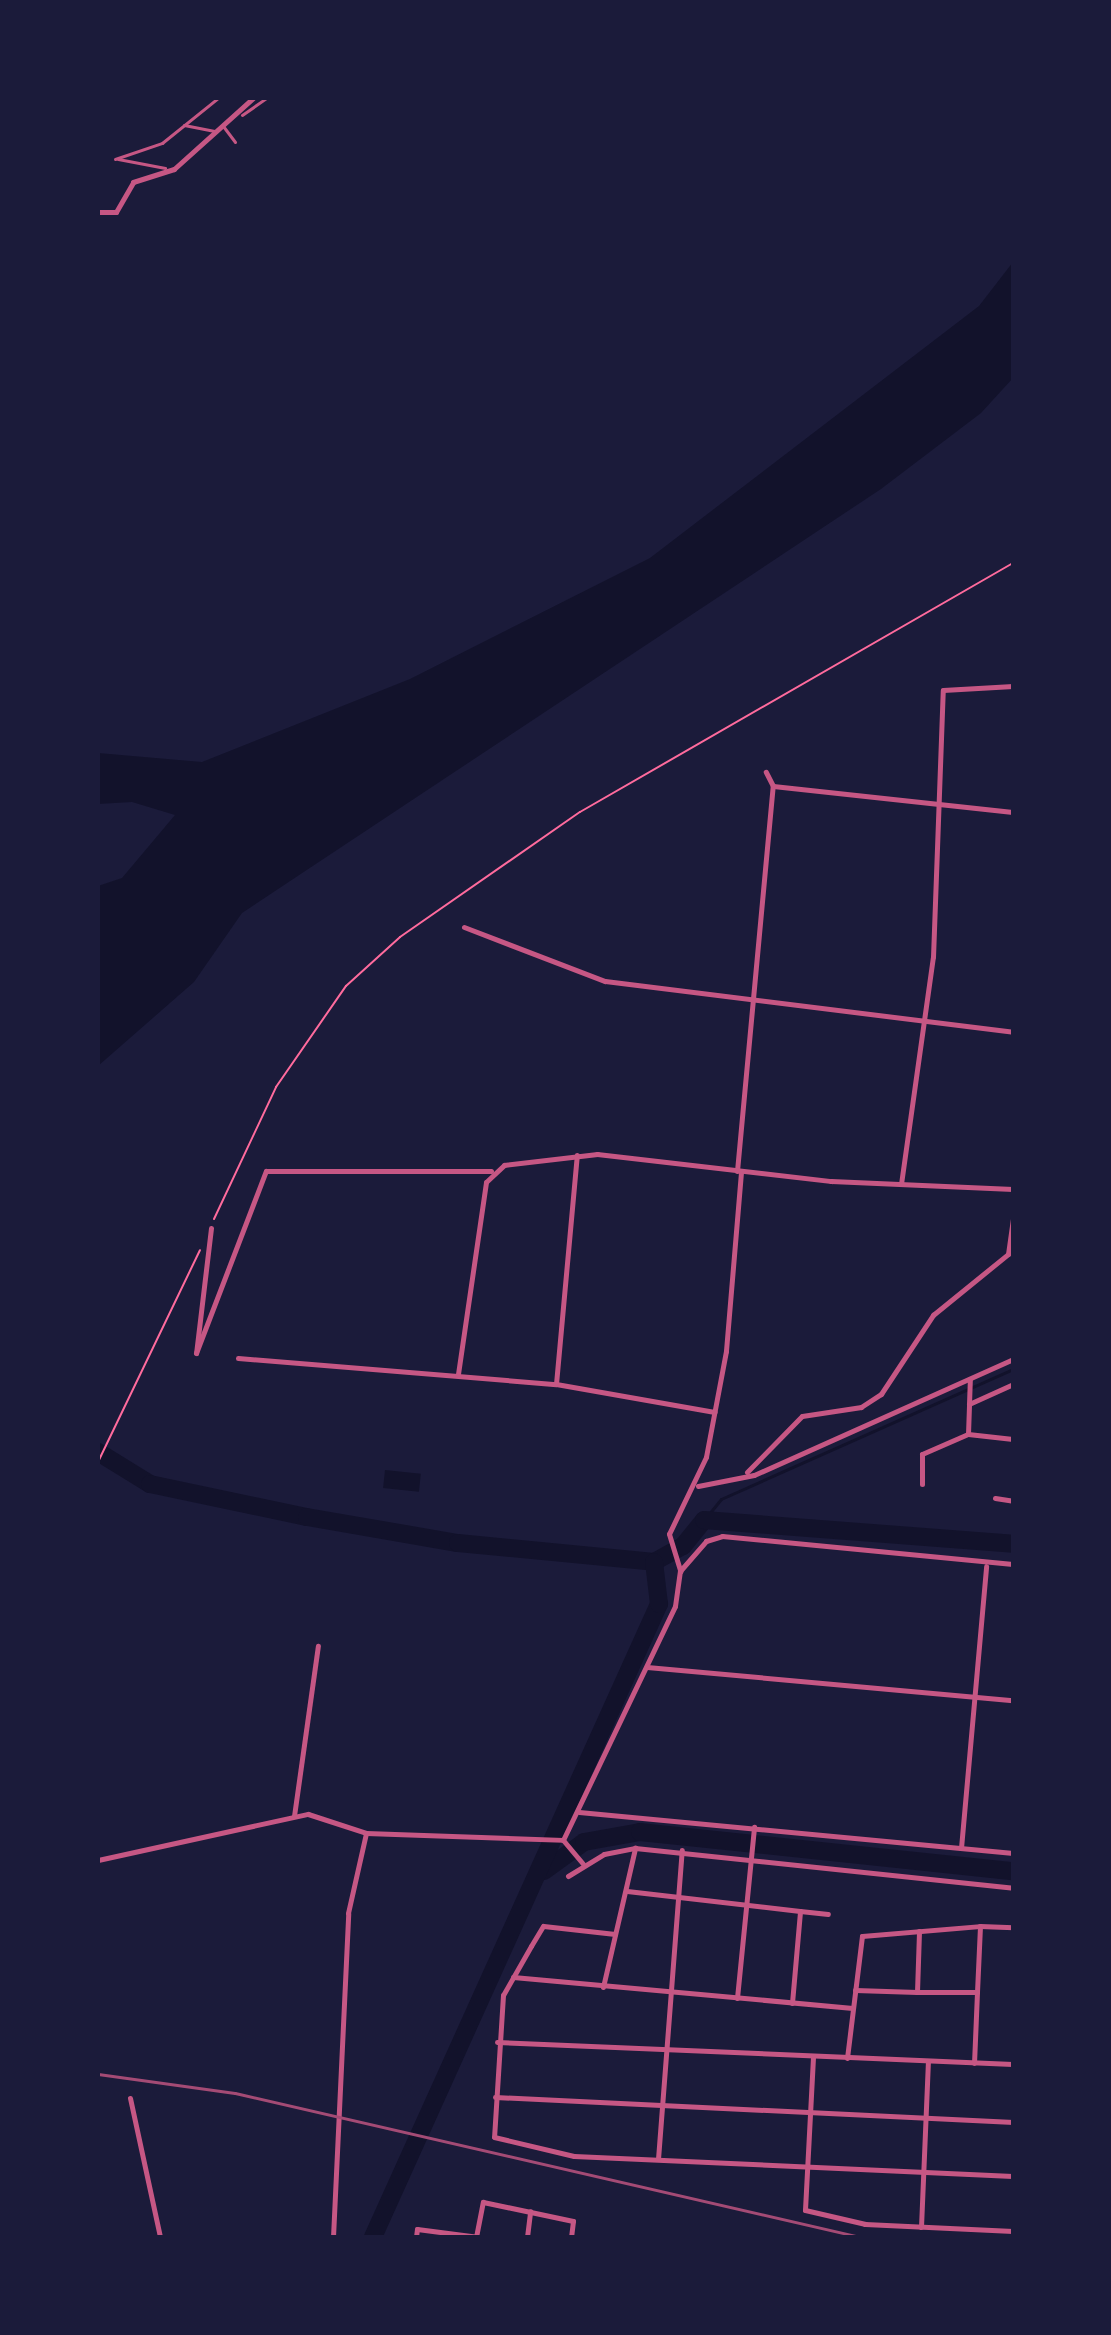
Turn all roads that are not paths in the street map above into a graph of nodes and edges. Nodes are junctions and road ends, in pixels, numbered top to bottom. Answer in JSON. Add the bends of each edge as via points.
{"nodes":[{"id":1,"x":218,"y":98,"type":"edge"},
{"id":2,"x":253,"y":98,"type":"edge"},
{"id":3,"x":266,"y":98,"type":"edge"},
{"id":4,"x":242,"y":115,"type":"junction"},
{"id":5,"x":184,"y":125,"type":"junction"},
{"id":6,"x":223,"y":126,"type":"junction"},
{"id":7,"x":218,"y":133,"type":"junction"},
{"id":8,"x":235,"y":142,"type":"dead end"},
{"id":9,"x":165,"y":168,"type":"junction"},
{"id":10,"x":98,"y":212,"type":"edge"},
{"id":11,"x":1013,"y":686,"type":"edge"},
{"id":12,"x":766,"y":772,"type":"dead end"},
{"id":13,"x":773,"y":786,"type":"junction"},
{"id":14,"x":939,"y":802,"type":"junction"},
{"id":15,"x":1013,"y":812,"type":"edge"},
{"id":16,"x":464,"y":927,"type":"dead end"},
{"id":17,"x":752,"y":1000,"type":"junction"},
{"id":18,"x":921,"y":1021,"type":"junction"},
{"id":19,"x":1013,"y":1032,"type":"edge"},
{"id":20,"x":577,"y":1155,"type":"junction"},
{"id":21,"x":491,"y":1171,"type":"junction"},
{"id":22,"x":739,"y":1171,"type":"junction"},
{"id":23,"x":901,"y":1184,"type":"junction"},
{"id":24,"x":1013,"y":1189,"type":"edge"},
{"id":25,"x":1013,"y":1219,"type":"edge"},
{"id":26,"x":211,"y":1228,"type":"road end"},
{"id":27,"x":238,"y":1358,"type":"dead end"},
{"id":28,"x":1013,"y":1359,"type":"edge"},
{"id":29,"x":458,"y":1374,"type":"junction"},
{"id":30,"x":970,"y":1379,"type":"junction"},
{"id":31,"x":556,"y":1384,"type":"junction"},
{"id":32,"x":1013,"y":1384,"type":"edge"},
{"id":33,"x":969,"y":1404,"type":"junction"},
{"id":34,"x":715,"y":1412,"type":"junction"},
{"id":35,"x":968,"y":1434,"type":"junction"},
{"id":36,"x":1013,"y":1439,"type":"edge"},
{"id":37,"x":747,"y":1472,"type":"junction"},
{"id":38,"x":922,"y":1484,"type":"dead end"},
{"id":39,"x":698,"y":1486,"type":"junction"},
{"id":40,"x":995,"y":1498,"type":"dead end"},
{"id":41,"x":1013,"y":1501,"type":"edge"},
{"id":42,"x":1013,"y":1564,"type":"edge"},
{"id":43,"x":986,"y":1566,"type":"junction"},
{"id":44,"x":680,"y":1571,"type":"junction"},
{"id":45,"x":318,"y":1646,"type":"dead end"},
{"id":46,"x":647,"y":1667,"type":"junction"},
{"id":47,"x":975,"y":1698,"type":"junction"},
{"id":48,"x":1013,"y":1700,"type":"edge"},
{"id":49,"x":579,"y":1812,"type":"junction"},
{"id":50,"x":294,"y":1816,"type":"junction"},
{"id":51,"x":754,"y":1827,"type":"junction"},
{"id":52,"x":366,"y":1833,"type":"junction"},
{"id":53,"x":563,"y":1842,"type":"junction"},
{"id":54,"x":635,"y":1848,"type":"junction"},
{"id":55,"x":961,"y":1848,"type":"junction"},
{"id":56,"x":682,"y":1850,"type":"junction"},
{"id":57,"x":1013,"y":1853,"type":"edge"},
{"id":58,"x":752,"y":1854,"type":"junction"},
{"id":59,"x":98,"y":1860,"type":"edge"},
{"id":60,"x":583,"y":1864,"type":"junction"},
{"id":61,"x":568,"y":1876,"type":"dead end"},
{"id":62,"x":1013,"y":1888,"type":"edge"},
{"id":63,"x":627,"y":1891,"type":"junction"},
{"id":64,"x":677,"y":1897,"type":"junction"},
{"id":65,"x":746,"y":1905,"type":"junction"},
{"id":66,"x":800,"y":1911,"type":"junction"},
{"id":67,"x":828,"y":1914,"type":"dead end"},
{"id":68,"x":980,"y":1926,"type":"junction"},
{"id":69,"x":1013,"y":1927,"type":"edge"},
{"id":70,"x":919,"y":1931,"type":"junction"},
{"id":71,"x":615,"y":1934,"type":"junction"},
{"id":72,"x":513,"y":1977,"type":"junction"},
{"id":73,"x":603,"y":1987,"type":"junction"},
{"id":74,"x":855,"y":1990,"type":"junction"},
{"id":75,"x":917,"y":1992,"type":"junction"},
{"id":76,"x":977,"y":1992,"type":"junction"},
{"id":77,"x":667,"y":1993,"type":"junction"},
{"id":78,"x":737,"y":1998,"type":"junction"},
{"id":79,"x":792,"y":2003,"type":"junction"},
{"id":80,"x":853,"y":2008,"type":"junction"},
{"id":81,"x":497,"y":2042,"type":"junction"},
{"id":82,"x":663,"y":2050,"type":"junction"},
{"id":83,"x":813,"y":2057,"type":"junction"},
{"id":84,"x":847,"y":2058,"type":"junction"},
{"id":85,"x":928,"y":2061,"type":"junction"},
{"id":86,"x":974,"y":2063,"type":"junction"},
{"id":87,"x":1013,"y":2064,"type":"edge"},
{"id":88,"x":495,"y":2097,"type":"junction"},
{"id":89,"x":130,"y":2098,"type":"dead end"},
{"id":90,"x":660,"y":2105,"type":"junction"},
{"id":91,"x":810,"y":2111,"type":"junction"},
{"id":92,"x":926,"y":2117,"type":"junction"},
{"id":93,"x":1013,"y":2122,"type":"edge"},
{"id":94,"x":658,"y":2159,"type":"junction"},
{"id":95,"x":807,"y":2167,"type":"junction"},
{"id":96,"x":924,"y":2171,"type":"junction"},
{"id":97,"x":1013,"y":2176,"type":"edge"},
{"id":98,"x":530,"y":2211,"type":"junction"},
{"id":99,"x":921,"y":2227,"type":"junction"},
{"id":100,"x":1013,"y":2231,"type":"edge"},
{"id":101,"x":160,"y":2237,"type":"edge"},
{"id":102,"x":333,"y":2237,"type":"edge"},
{"id":103,"x":416,"y":2237,"type":"edge"},
{"id":104,"x":478,"y":2237,"type":"edge"},
{"id":105,"x":527,"y":2237,"type":"edge"},
{"id":106,"x":571,"y":2237,"type":"edge"}],
"edges":[{"from":1,"to":5,"type":"street"},
{"from":2,"to":4,"type":"street"},
{"from":3,"to":4,"type":"street"},
{"from":4,"to":6,"type":"street"},
{"from":5,"to":7,"type":"street","via":[[201,123]]},
{"from":5,"to":9,"type":"street","via":[[162,143],[115,159]]},
{"from":6,"to":7,"type":"street"},
{"from":6,"to":8,"type":"street"},
{"from":7,"to":9,"type":"street"},
{"from":9,"to":10,"type":"street","via":[[133,182],[116,212]]},
{"from":11,"to":14,"type":"street","via":[[943,690]]},
{"from":12,"to":13,"type":"street"},
{"from":13,"to":14,"type":"street"},
{"from":13,"to":17,"type":"street"},
{"from":14,"to":15,"type":"street"},
{"from":14,"to":18,"type":"street","via":[[933,957]]},
{"from":16,"to":17,"type":"street","via":[[605,981]]},
{"from":17,"to":18,"type":"street"},
{"from":17,"to":22,"type":"street"},
{"from":18,"to":19,"type":"street"},
{"from":18,"to":23,"type":"street"},
{"from":20,"to":21,"type":"street"},
{"from":20,"to":22,"type":"street"},
{"from":20,"to":31,"type":"street"},
{"from":21,"to":26,"type":"street","via":[[266,1171],[196,1353]]},
{"from":21,"to":29,"type":"street"},
{"from":22,"to":23,"type":"street"},
{"from":22,"to":34,"type":"street"},
{"from":23,"to":24,"type":"street"},
{"from":25,"to":37,"type":"street","via":[[1008,1254],[933,1315],[881,1394],[861,1407],[802,1416]]},
{"from":27,"to":29,"type":"street"},
{"from":28,"to":30,"type":"street"},
{"from":29,"to":31,"type":"street"},
{"from":30,"to":33,"type":"street"},
{"from":30,"to":37,"type":"street","via":[[754,1475]]},
{"from":31,"to":34,"type":"street"},
{"from":32,"to":33,"type":"street"},
{"from":33,"to":35,"type":"street"},
{"from":34,"to":39,"type":"street"},
{"from":35,"to":36,"type":"street"},
{"from":35,"to":38,"type":"street","via":[[922,1454]]},
{"from":37,"to":39,"type":"street","via":[[719,1486]]},
{"from":39,"to":44,"type":"street","via":[[670,1539]]},
{"from":40,"to":41,"type":"street"},
{"from":42,"to":43,"type":"street"},
{"from":43,"to":44,"type":"street","via":[[722,1536],[706,1541]]},
{"from":43,"to":47,"type":"street"},
{"from":44,"to":46,"type":"street","via":[[681,1589]]},
{"from":45,"to":50,"type":"street"},
{"from":46,"to":47,"type":"street"},
{"from":46,"to":49,"type":"street"},
{"from":47,"to":48,"type":"street"},
{"from":47,"to":55,"type":"street"},
{"from":49,"to":51,"type":"street"},
{"from":49,"to":53,"type":"street"},
{"from":50,"to":52,"type":"street"},
{"from":50,"to":59,"type":"street"},
{"from":51,"to":55,"type":"street"},
{"from":51,"to":58,"type":"street"},
{"from":52,"to":53,"type":"street"},
{"from":52,"to":102,"type":"street","via":[[347,1924]]},
{"from":53,"to":60,"type":"street"},
{"from":54,"to":56,"type":"street"},
{"from":54,"to":60,"type":"street"},
{"from":54,"to":63,"type":"street"},
{"from":55,"to":57,"type":"street"},
{"from":56,"to":58,"type":"street"},
{"from":56,"to":64,"type":"street"},
{"from":58,"to":62,"type":"street"},
{"from":58,"to":65,"type":"street"},
{"from":60,"to":61,"type":"street"},
{"from":63,"to":64,"type":"street"},
{"from":63,"to":71,"type":"street"},
{"from":64,"to":65,"type":"street"},
{"from":64,"to":77,"type":"street"},
{"from":65,"to":66,"type":"street"},
{"from":65,"to":78,"type":"street"},
{"from":66,"to":67,"type":"street"},
{"from":66,"to":79,"type":"street"},
{"from":68,"to":69,"type":"street"},
{"from":68,"to":70,"type":"street"},
{"from":68,"to":76,"type":"street"},
{"from":70,"to":74,"type":"street","via":[[862,1936]]},
{"from":70,"to":75,"type":"street"},
{"from":71,"to":72,"type":"street","via":[[543,1926]]},
{"from":71,"to":73,"type":"street"},
{"from":72,"to":73,"type":"street"},
{"from":72,"to":81,"type":"street"},
{"from":73,"to":77,"type":"street"},
{"from":74,"to":75,"type":"street"},
{"from":74,"to":80,"type":"street"},
{"from":75,"to":76,"type":"street"},
{"from":76,"to":86,"type":"street"},
{"from":77,"to":78,"type":"street"},
{"from":77,"to":82,"type":"street"},
{"from":78,"to":79,"type":"street"},
{"from":79,"to":80,"type":"street"},
{"from":80,"to":84,"type":"street"},
{"from":81,"to":82,"type":"street"},
{"from":81,"to":88,"type":"street"},
{"from":82,"to":83,"type":"street"},
{"from":82,"to":90,"type":"street"},
{"from":83,"to":84,"type":"street"},
{"from":83,"to":91,"type":"street"},
{"from":84,"to":85,"type":"street"},
{"from":85,"to":86,"type":"street"},
{"from":85,"to":92,"type":"street"},
{"from":86,"to":87,"type":"street"},
{"from":88,"to":90,"type":"street"},
{"from":88,"to":94,"type":"street","via":[[494,2137],[574,2156]]},
{"from":89,"to":101,"type":"street"},
{"from":90,"to":91,"type":"street"},
{"from":90,"to":94,"type":"street"},
{"from":91,"to":92,"type":"street"},
{"from":91,"to":95,"type":"street"},
{"from":92,"to":93,"type":"street"},
{"from":92,"to":96,"type":"street"},
{"from":94,"to":95,"type":"street"},
{"from":95,"to":96,"type":"street"},
{"from":95,"to":99,"type":"street","via":[[805,2210]]},
{"from":96,"to":97,"type":"street"},
{"from":96,"to":99,"type":"street"},
{"from":98,"to":104,"type":"street","via":[[483,2202]]},
{"from":98,"to":105,"type":"street"},
{"from":98,"to":106,"type":"street","via":[[573,2221]]},
{"from":99,"to":100,"type":"street"},
{"from":103,"to":104,"type":"street","via":[[417,2229]]}]}
